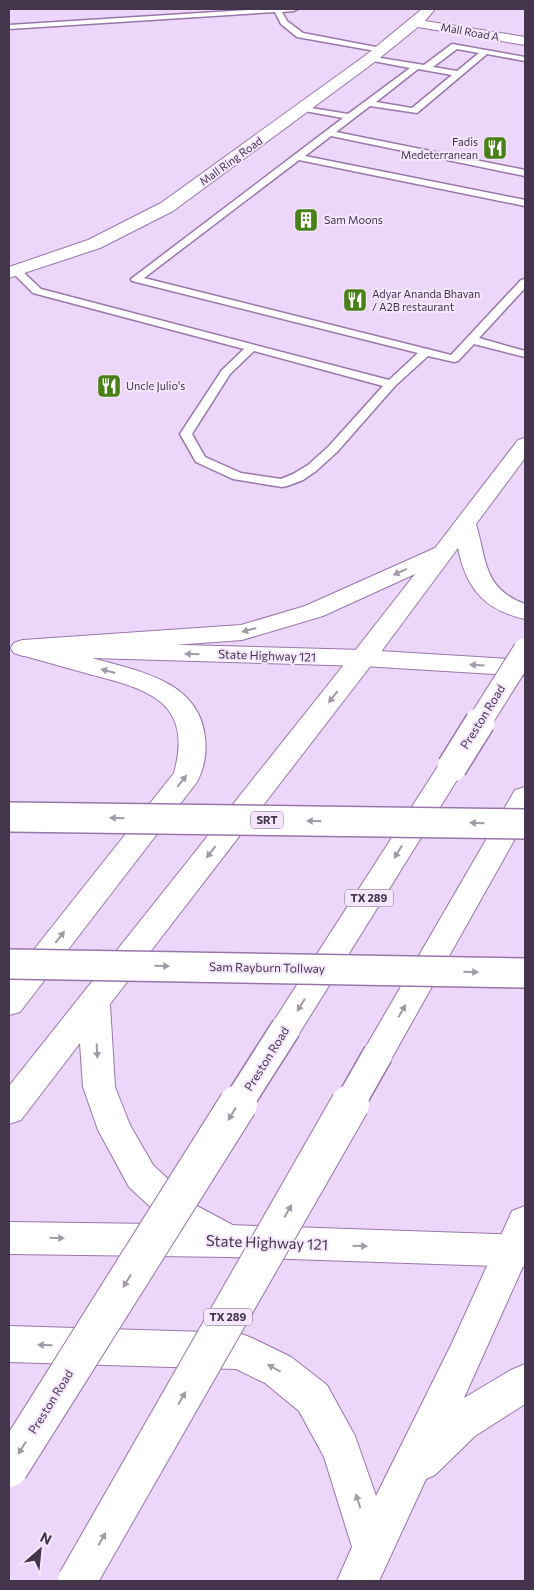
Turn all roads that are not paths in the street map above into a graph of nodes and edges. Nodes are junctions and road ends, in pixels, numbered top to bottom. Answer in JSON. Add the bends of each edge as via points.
{"nodes":[{"id":1,"x":277,"y":9,"type":"edge"},
{"id":2,"x":294,"y":9,"type":"edge"},
{"id":3,"x":428,"y":10,"type":"edge"},
{"id":4,"x":415,"y":22,"type":"junction"},
{"id":5,"x":9,"y":27,"type":"edge"},
{"id":6,"x":525,"y":28,"type":"edge"},
{"id":7,"x":525,"y":41,"type":"edge"},
{"id":8,"x":485,"y":52,"type":"junction"},
{"id":9,"x":376,"y":54,"type":"junction"},
{"id":10,"x":525,"y":59,"type":"edge"},
{"id":11,"x":421,"y":68,"type":"junction"},
{"id":12,"x":458,"y":74,"type":"junction"},
{"id":13,"x":369,"y":103,"type":"junction"},
{"id":14,"x":302,"y":108,"type":"junction"},
{"id":15,"x":350,"y":117,"type":"junction"},
{"id":16,"x":329,"y":133,"type":"junction"},
{"id":17,"x":297,"y":157,"type":"junction"},
{"id":18,"x":525,"y":173,"type":"edge"},
{"id":19,"x":525,"y":203,"type":"edge"},
{"id":20,"x":12,"y":272,"type":"edge"},
{"id":21,"x":525,"y":282,"type":"edge"},
{"id":22,"x":472,"y":340,"type":"junction"},
{"id":23,"x":252,"y":347,"type":"junction"},
{"id":24,"x":426,"y":352,"type":"junction"},
{"id":25,"x":525,"y":354,"type":"edge"},
{"id":26,"x":391,"y":384,"type":"junction"},
{"id":27,"x":525,"y":444,"type":"edge"},
{"id":28,"x":465,"y":525,"type":"junction"},
{"id":29,"x":445,"y":551,"type":"junction"},
{"id":30,"x":525,"y":612,"type":"edge"},
{"id":31,"x":16,"y":648,"type":"edge"},
{"id":32,"x":525,"y":650,"type":"edge"},
{"id":33,"x":362,"y":658,"type":"junction"},
{"id":34,"x":525,"y":668,"type":"edge"},
{"id":35,"x":525,"y":797,"type":"edge"},
{"id":36,"x":9,"y":816,"type":"edge"},
{"id":37,"x":525,"y":824,"type":"edge"},
{"id":38,"x":9,"y":964,"type":"edge"},
{"id":39,"x":525,"y":973,"type":"edge"},
{"id":40,"x":94,"y":1002,"type":"junction"},
{"id":41,"x":9,"y":1003,"type":"edge"},
{"id":42,"x":9,"y":1110,"type":"edge"},
{"id":43,"x":9,"y":1238,"type":"edge"},
{"id":44,"x":229,"y":1241,"type":"junction"},
{"id":45,"x":521,"y":1242,"type":"edge"},
{"id":46,"x":9,"y":1344,"type":"edge"},
{"id":47,"x":525,"y":1383,"type":"edge"},
{"id":48,"x":9,"y":1468,"type":"edge"},
{"id":49,"x":407,"y":1474,"type":"junction"},
{"id":50,"x":365,"y":1564,"type":"edge"},
{"id":51,"x":77,"y":1581,"type":"edge"}],
"edges":[{"from":1,"to":2,"type":"lane"},
{"from":1,"to":5,"type":"lane"},
{"from":1,"to":9,"type":"lane","via":[[284,22],[300,36]]},
{"from":3,"to":4,"type":"main road","name":"Mall Ring Road"},
{"from":3,"to":6,"type":"main road","name":"Mall Road A"},
{"from":4,"to":7,"type":"main road","name":"Mall Road A"},
{"from":4,"to":9,"type":"main road","name":"Mall Ring Road"},
{"from":8,"to":10,"type":"lane"},
{"from":8,"to":11,"type":"lane","via":[[455,46]]},
{"from":8,"to":12,"type":"lane"},
{"from":9,"to":11,"type":"lane"},
{"from":9,"to":14,"type":"main road","name":"Mall Ring Road"},
{"from":11,"to":12,"type":"lane"},
{"from":11,"to":13,"type":"lane"},
{"from":12,"to":13,"type":"lane","via":[[414,111]]},
{"from":13,"to":15,"type":"lane"},
{"from":14,"to":15,"type":"lane"},
{"from":14,"to":20,"type":"main road","name":"Mall Ring Road","via":[[157,213],[94,244]]},
{"from":15,"to":16,"type":"lane"},
{"from":16,"to":17,"type":"lane"},
{"from":16,"to":18,"type":"lane"},
{"from":17,"to":19,"type":"lane"},
{"from":17,"to":24,"type":"lane","via":[[136,279]]},
{"from":20,"to":23,"type":"lane","via":[[37,291]]},
{"from":21,"to":22,"type":"lane"},
{"from":22,"to":24,"type":"lane","via":[[454,359]]},
{"from":22,"to":25,"type":"lane"},
{"from":23,"to":26,"type":"lane"},
{"from":23,"to":26,"type":"lane","via":[[226,372],[186,434],[200,459],[238,476],[282,483],[298,477],[333,449]]},
{"from":24,"to":26,"type":"lane"},
{"from":27,"to":28,"type":"main road"},
{"from":28,"to":29,"type":"main road"},
{"from":28,"to":30,"type":"main road","via":[[477,578],[482,586],[498,601]]},
{"from":29,"to":31,"type":"main road","one_way":true,"via":[[314,611],[242,632]]},
{"from":29,"to":33,"type":"main road"},
{"from":33,"to":31,"type":"main road","name":"State Highway 121","one_way":true},
{"from":41,"to":31,"type":"main road","one_way":true,"via":[[187,775],[194,740],[186,715],[167,694],[141,680]]},
{"from":32,"to":48,"type":"main road","name":"Preston Road","number":"TX 289","one_way":true,"bridge":true},
{"from":34,"to":33,"type":"main road","name":"State Highway 121","one_way":true},
{"from":33,"to":40,"type":"main road","one_way":true},
{"from":51,"to":35,"type":"main road","number":"TX 289","one_way":true,"bridge":true},
{"from":37,"to":36,"type":"main road","number":"SRT","one_way":true,"bridge":true},
{"from":38,"to":39,"type":"main road","name":"Sam Rayburn Tollway","one_way":true,"bridge":true},
{"from":40,"to":42,"type":"main road"},
{"from":40,"to":44,"type":"main road","one_way":true,"via":[[99,1086],[115,1130],[141,1176],[185,1217]]},
{"from":43,"to":44,"type":"main road","name":"State Highway 121","one_way":true},
{"from":44,"to":45,"type":"main road","name":"State Highway 121","one_way":true},
{"from":45,"to":49,"type":"main road"},
{"from":50,"to":46,"type":"main road","one_way":true,"via":[[341,1450],[313,1398],[278,1370],[239,1351]]},
{"from":47,"to":49,"type":"main road","via":[[461,1422]]},
{"from":49,"to":50,"type":"main road"}]}
